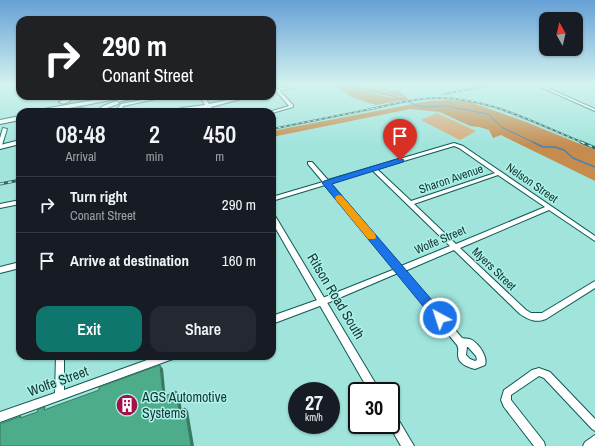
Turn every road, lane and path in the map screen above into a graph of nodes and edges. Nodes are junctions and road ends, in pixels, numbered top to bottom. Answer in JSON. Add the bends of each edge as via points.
{"nodes":[{"id":1,"x":66,"y":105,"type":"edge"},
{"id":2,"x":77,"y":105,"type":"edge"},
{"id":3,"x":92,"y":105,"type":"edge"},
{"id":4,"x":207,"y":105,"type":"joint"},
{"id":5,"x":292,"y":105,"type":"edge"},
{"id":6,"x":583,"y":105,"type":"edge"},
{"id":7,"x":51,"y":108,"type":"edge"},
{"id":8,"x":60,"y":108,"type":"edge"},
{"id":9,"x":74,"y":108,"type":"edge"},
{"id":10,"x":190,"y":108,"type":"edge"},
{"id":11,"x":209,"y":108,"type":"edge"},
{"id":12,"x":595,"y":110,"type":"edge"},
{"id":13,"x":276,"y":111,"type":"edge"},
{"id":14,"x":16,"y":118,"type":"edge"},
{"id":15,"x":1,"y":120,"type":"edge"},
{"id":16,"x":4,"y":129,"type":"dead end"},
{"id":17,"x":16,"y":143,"type":"edge"},
{"id":18,"x":0,"y":146,"type":"edge"},
{"id":19,"x":310,"y":163,"type":"dead end"},
{"id":20,"x":374,"y":168,"type":"junction"},
{"id":21,"x":499,"y":173,"type":"junction"},
{"id":22,"x":326,"y":183,"type":"junction"},
{"id":23,"x":276,"y":198,"type":"edge"},
{"id":24,"x":16,"y":203,"type":"edge"},
{"id":25,"x":410,"y":204,"type":"junction"},
{"id":26,"x":0,"y":206,"type":"edge"},
{"id":27,"x":549,"y":208,"type":"junction"},
{"id":28,"x":276,"y":223,"type":"edge"},
{"id":29,"x":595,"y":239,"type":"edge"},
{"id":30,"x":455,"y":247,"type":"junction"},
{"id":31,"x":16,"y":266,"type":"edge"},
{"id":32,"x":0,"y":270,"type":"edge"},
{"id":33,"x":399,"y":270,"type":"junction"},
{"id":34,"x":595,"y":284,"type":"edge"},
{"id":35,"x":322,"y":302,"type":"junction"},
{"id":36,"x":276,"y":319,"type":"edge"},
{"id":37,"x":460,"y":342,"type":"dead end"},
{"id":38,"x":60,"y":360,"type":"edge"},
{"id":39,"x":155,"y":360,"type":"edge"},
{"id":40,"x":370,"y":382,"type":"edge"},
{"id":41,"x":59,"y":396,"type":"junction"},
{"id":42,"x":0,"y":417,"type":"edge"},
{"id":43,"x":595,"y":426,"type":"edge"},
{"id":44,"x":400,"y":433,"type":"edge"},
{"id":45,"x":595,"y":441,"type":"edge"},
{"id":46,"x":408,"y":446,"type":"edge"},
{"id":47,"x":540,"y":446,"type":"edge"},
{"id":48,"x":589,"y":446,"type":"edge"}],
"edges":[{"from":1,"to":7,"type":"highway"},
{"from":2,"to":8,"type":"highway"},
{"from":3,"to":9,"type":"highway"},
{"from":4,"to":10,"type":"main road"},
{"from":4,"to":11,"type":"main road"},
{"from":5,"to":13,"type":"street","via":[[290,108]]},
{"from":6,"to":12,"type":"street"},
{"from":14,"to":15,"type":"highway"},
{"from":16,"to":18,"type":"street"},
{"from":17,"to":18,"type":"main road"},
{"from":19,"to":22,"type":"street"},
{"from":20,"to":21,"type":"street","name":"Nelson Street","via":[[457,145]]},
{"from":20,"to":22,"type":"street"},
{"from":20,"to":25,"type":"street","name":"Myers Street"},
{"from":21,"to":25,"type":"street","name":"Sharon Avenue"},
{"from":21,"to":27,"type":"street","name":"Nelson Street"},
{"from":22,"to":23,"type":"street"},
{"from":22,"to":33,"type":"street"},
{"from":24,"to":26,"type":"street"},
{"from":25,"to":30,"type":"street","name":"Myers Street"},
{"from":27,"to":29,"type":"street","name":"Nelson Street"},
{"from":27,"to":30,"type":"street","name":"Wolfe Street"},
{"from":28,"to":35,"type":"main road","name":"Ritson Road South"},
{"from":30,"to":33,"type":"street","name":"Wolfe Street"},
{"from":30,"to":34,"type":"street","name":"Myers Street","via":[[530,317],[543,317]]},
{"from":31,"to":32,"type":"street"},
{"from":33,"to":35,"type":"street","name":"Wolfe Street"},
{"from":33,"to":37,"type":"street"},
{"from":35,"to":36,"type":"street","name":"Wolfe Street"},
{"from":35,"to":40,"type":"main road","name":"Ritson Road South"},
{"from":38,"to":41,"type":"street"},
{"from":39,"to":41,"type":"street","name":"Wolfe Street"},
{"from":41,"to":42,"type":"street","name":"Wolfe Street"},
{"from":43,"to":47,"type":"street","via":[[547,375],[535,373],[507,393],[506,400]]},
{"from":44,"to":46,"type":"main road"},
{"from":45,"to":48,"type":"main road"}]}
